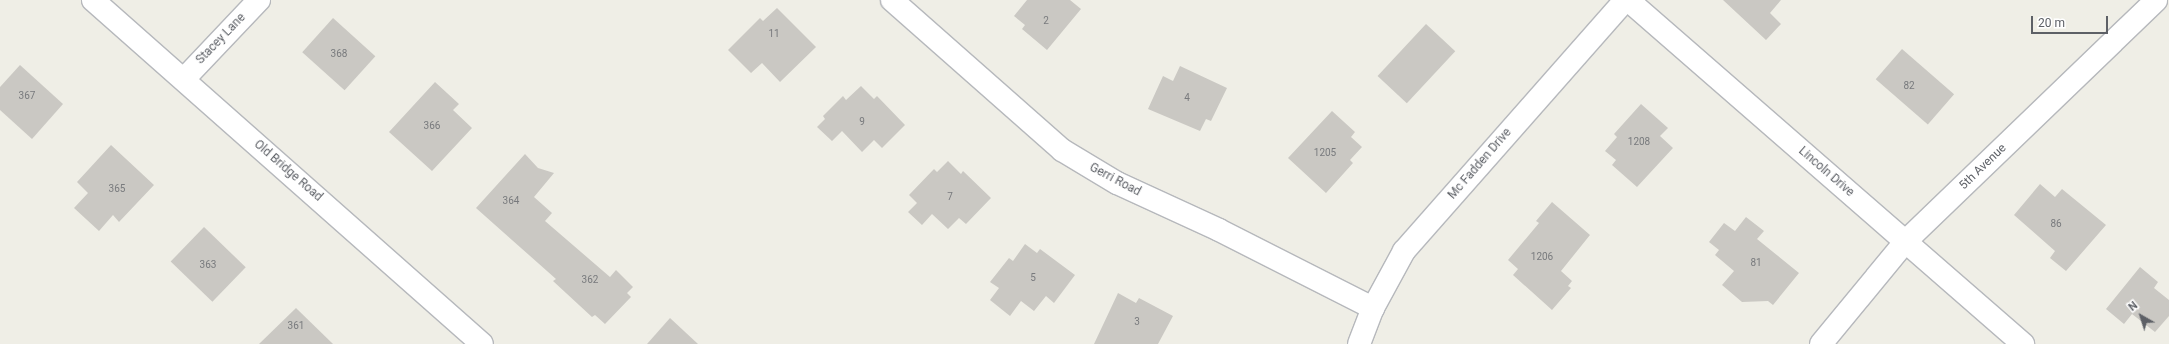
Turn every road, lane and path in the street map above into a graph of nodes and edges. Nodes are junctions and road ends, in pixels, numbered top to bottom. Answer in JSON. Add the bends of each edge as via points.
{"nodes":[{"id":1,"x":93,"y":0,"type":"edge"},
{"id":2,"x":259,"y":0,"type":"edge"},
{"id":3,"x":1625,"y":0,"type":"edge"},
{"id":4,"x":1628,"y":0,"type":"edge"},
{"id":5,"x":2156,"y":0,"type":"edge"},
{"id":6,"x":905,"y":4,"type":"edge"},
{"id":7,"x":184,"y":79,"type":"junction"},
{"id":8,"x":1906,"y":241,"type":"junction"},
{"id":9,"x":1373,"y":308,"type":"junction"},
{"id":10,"x":482,"y":344,"type":"edge"},
{"id":11,"x":1359,"y":344,"type":"edge"},
{"id":12,"x":1821,"y":344,"type":"edge"},
{"id":13,"x":2023,"y":344,"type":"edge"}],
"edges":[{"from":1,"to":7,"type":"street","name":"Old Bridge Road"},
{"from":2,"to":7,"type":"street","name":"Stacey Lane"},
{"from":3,"to":9,"type":"street","name":"Mc Fadden Drive","via":[[1404,251]]},
{"from":4,"to":8,"type":"street","name":"Lincoln Drive"},
{"from":5,"to":8,"type":"street","name":"5th Avenue"},
{"from":6,"to":9,"type":"street","name":"Gerri Road","via":[[1062,150],[1117,183],[1219,230]]},
{"from":7,"to":10,"type":"street","name":"Old Bridge Road"},
{"from":8,"to":12,"type":"street","name":"5th Avenue"},
{"from":8,"to":13,"type":"street","name":"Lincoln Drive"},
{"from":9,"to":11,"type":"street","name":"Mc Fadden Drive"}]}
